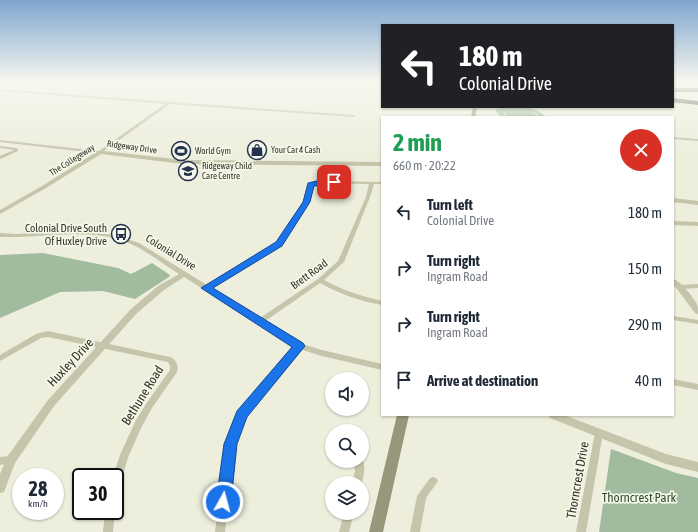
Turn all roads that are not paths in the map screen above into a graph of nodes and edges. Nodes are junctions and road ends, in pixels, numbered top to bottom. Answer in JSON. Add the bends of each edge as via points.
{"nodes":[{"id":1,"x":164,"y":107,"type":"edge"},
{"id":2,"x":223,"y":107,"type":"edge"},
{"id":3,"x":354,"y":116,"type":"dead end"},
{"id":4,"x":674,"y":138,"type":"edge"},
{"id":5,"x":698,"y":140,"type":"edge"},
{"id":6,"x":0,"y":141,"type":"edge"},
{"id":7,"x":0,"y":147,"type":"edge"},
{"id":8,"x":102,"y":152,"type":"junction"},
{"id":9,"x":0,"y":158,"type":"edge"},
{"id":10,"x":381,"y":164,"type":"edge"},
{"id":11,"x":372,"y":183,"type":"junction"},
{"id":12,"x":381,"y":183,"type":"edge"},
{"id":13,"x":674,"y":200,"type":"edge"},
{"id":14,"x":698,"y":203,"type":"edge"},
{"id":15,"x":0,"y":212,"type":"edge"},
{"id":16,"x":674,"y":223,"type":"edge"},
{"id":17,"x":698,"y":224,"type":"edge"},
{"id":18,"x":0,"y":235,"type":"edge"},
{"id":19,"x":184,"y":274,"type":"junction"},
{"id":20,"x":320,"y":280,"type":"junction"},
{"id":21,"x":674,"y":282,"type":"edge"},
{"id":22,"x":698,"y":286,"type":"edge"},
{"id":23,"x":680,"y":287,"type":"junction"},
{"id":24,"x":206,"y":288,"type":"junction"},
{"id":25,"x":381,"y":303,"type":"edge"},
{"id":26,"x":698,"y":311,"type":"edge"},
{"id":27,"x":674,"y":318,"type":"edge"},
{"id":28,"x":258,"y":322,"type":"junction"},
{"id":29,"x":698,"y":322,"type":"edge"},
{"id":30,"x":104,"y":345,"type":"junction"},
{"id":31,"x":299,"y":346,"type":"junction"},
{"id":32,"x":0,"y":358,"type":"edge"},
{"id":33,"x":381,"y":367,"type":"edge"},
{"id":34,"x":674,"y":382,"type":"edge"},
{"id":35,"x":698,"y":387,"type":"edge"},
{"id":36,"x":403,"y":416,"type":"edge"},
{"id":37,"x":556,"y":416,"type":"edge"},
{"id":38,"x":599,"y":433,"type":"junction"},
{"id":39,"x":11,"y":460,"type":"junction"},
{"id":40,"x":0,"y":461,"type":"edge"},
{"id":41,"x":698,"y":467,"type":"edge"},
{"id":42,"x":119,"y":468,"type":"edge"},
{"id":43,"x":432,"y":481,"type":"dead end"},
{"id":44,"x":0,"y":488,"type":"edge"},
{"id":45,"x":109,"y":520,"type":"edge"},
{"id":46,"x":347,"y":520,"type":"edge"},
{"id":47,"x":108,"y":532,"type":"edge"},
{"id":48,"x":220,"y":532,"type":"edge"},
{"id":49,"x":344,"y":532,"type":"edge"},
{"id":50,"x":376,"y":532,"type":"edge"},
{"id":51,"x":414,"y":532,"type":"edge"},
{"id":52,"x":581,"y":532,"type":"edge"}],
"edges":[{"from":1,"to":8,"type":"street","name":"The Collegeway"},
{"from":2,"to":3,"type":"street"},
{"from":4,"to":5,"type":"street"},
{"from":6,"to":8,"type":"street","name":"Ridgeway Drive"},
{"from":7,"to":9,"type":"street","via":[[16,149]]},
{"from":8,"to":10,"type":"street","name":"Ridgeway Drive","via":[[183,162]]},
{"from":8,"to":15,"type":"street","name":"The Collegeway"},
{"from":11,"to":12,"type":"street"},
{"from":11,"to":20,"type":"street","name":"Brett Road","via":[[340,262]]},
{"from":11,"to":24,"type":"street","via":[[310,184],[307,202],[279,244]]},
{"from":13,"to":14,"type":"street"},
{"from":16,"to":17,"type":"street"},
{"from":18,"to":19,"type":"street","name":"Colonial Drive","via":[[80,233],[113,236],[137,244]]},
{"from":19,"to":24,"type":"street","name":"Colonial Drive"},
{"from":19,"to":30,"type":"street","name":"Huxley Drive","via":[[146,299]]},
{"from":20,"to":25,"type":"street","via":[[349,296]]},
{"from":20,"to":28,"type":"street","name":"Brett Road"},
{"from":21,"to":23,"type":"street"},
{"from":22,"to":23,"type":"street"},
{"from":23,"to":26,"type":"street"},
{"from":24,"to":28,"type":"street","name":"Colonial Drive"},
{"from":27,"to":29,"type":"street"},
{"from":28,"to":31,"type":"street","name":"Colonial Drive"},
{"from":30,"to":32,"type":"street","via":[[48,334],[39,336]]},
{"from":30,"to":39,"type":"street","name":"Huxley Drive","via":[[51,403]]},
{"from":30,"to":42,"type":"street","name":"Bethune Road","via":[[170,360],[174,365],[174,370],[133,433]]},
{"from":31,"to":33,"type":"street","name":"Colonial Drive"},
{"from":31,"to":48,"type":"street","via":[[242,414],[234,430],[230,444]]},
{"from":34,"to":35,"type":"street"},
{"from":36,"to":50,"type":"main road"},
{"from":37,"to":38,"type":"street"},
{"from":38,"to":41,"type":"street","via":[[666,459]]},
{"from":38,"to":52,"type":"street","name":"Thorncrest Drive"},
{"from":39,"to":40,"type":"street"},
{"from":39,"to":44,"type":"street","name":"Huxley Drive"},
{"from":43,"to":51,"type":"street","via":[[422,496]]},
{"from":45,"to":47,"type":"street"},
{"from":46,"to":49,"type":"street"}]}
